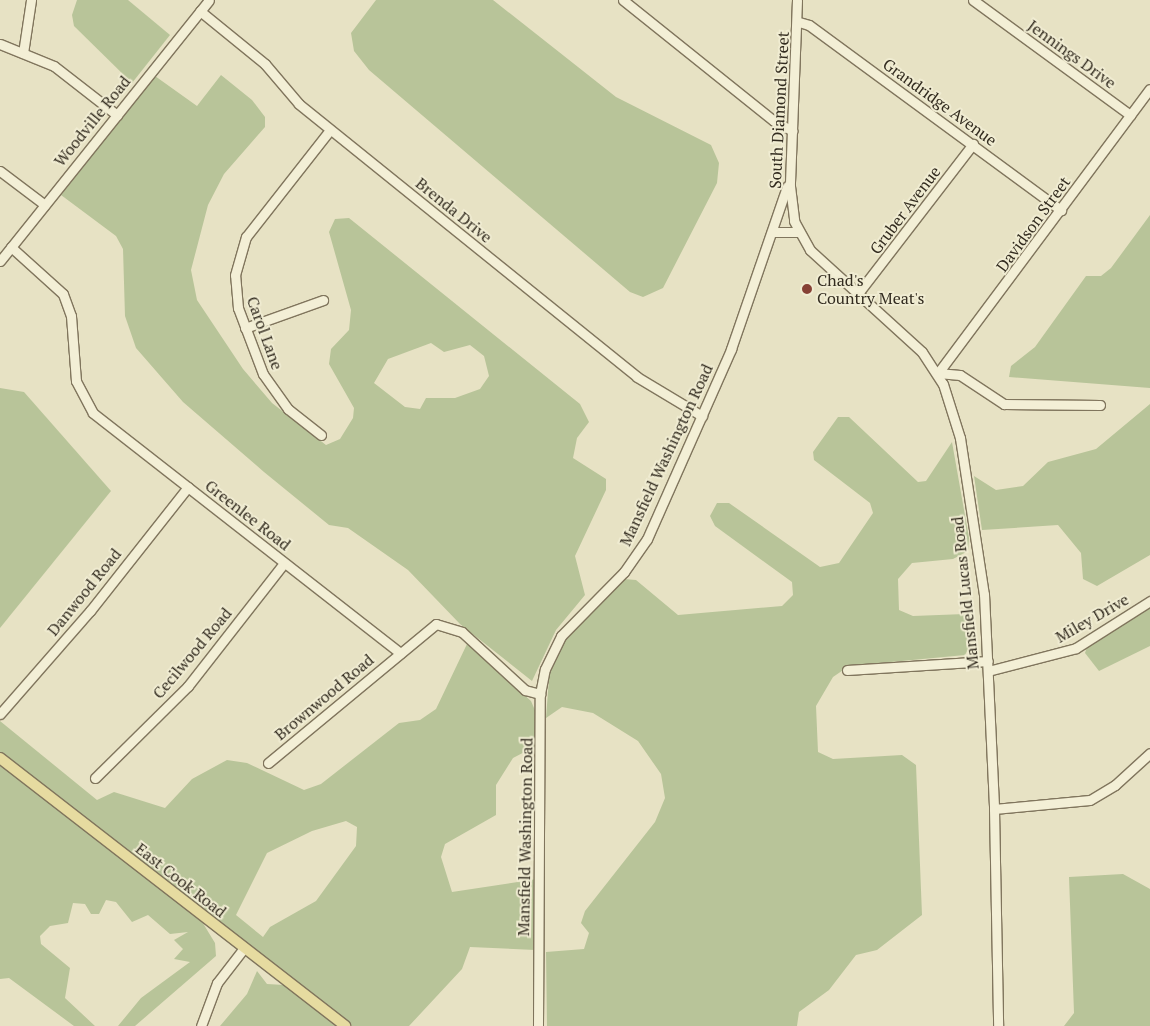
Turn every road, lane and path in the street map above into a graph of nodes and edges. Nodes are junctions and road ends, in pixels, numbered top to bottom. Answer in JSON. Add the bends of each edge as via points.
{"nodes":[{"id":1,"x":32,"y":0,"type":"edge"},
{"id":2,"x":209,"y":0,"type":"edge"},
{"id":3,"x":623,"y":0,"type":"edge"},
{"id":4,"x":797,"y":0,"type":"edge"},
{"id":5,"x":973,"y":0,"type":"edge"},
{"id":6,"x":200,"y":11,"type":"junction"},
{"id":7,"x":799,"y":22,"type":"junction"},
{"id":8,"x":0,"y":44,"type":"edge"},
{"id":9,"x":23,"y":53,"type":"junction"},
{"id":10,"x":1150,"y":89,"type":"edge"},
{"id":11,"x":117,"y":115,"type":"junction"},
{"id":12,"x":1130,"y":115,"type":"junction"},
{"id":13,"x":330,"y":130,"type":"junction"},
{"id":14,"x":793,"y":131,"type":"junction"},
{"id":15,"x":972,"y":144,"type":"junction"},
{"id":16,"x":0,"y":170,"type":"edge"},
{"id":17,"x":790,"y":173,"type":"junction"},
{"id":18,"x":45,"y":205,"type":"junction"},
{"id":19,"x":1062,"y":210,"type":"junction"},
{"id":20,"x":794,"y":221,"type":"joint"},
{"id":21,"x":773,"y":232,"type":"junction"},
{"id":22,"x":798,"y":232,"type":"junction"},
{"id":23,"x":11,"y":247,"type":"junction"},
{"id":24,"x":0,"y":261,"type":"edge"},
{"id":25,"x":859,"y":292,"type":"junction"},
{"id":26,"x":323,"y":300,"type":"dead end"},
{"id":27,"x":245,"y":328,"type":"junction"},
{"id":28,"x":938,"y":373,"type":"junction"},
{"id":29,"x":1100,"y":405,"type":"dead end"},
{"id":30,"x":702,"y":416,"type":"junction"},
{"id":31,"x":321,"y":435,"type":"dead end"},
{"id":32,"x":188,"y":486,"type":"junction"},
{"id":33,"x":284,"y":563,"type":"junction"},
{"id":34,"x":1150,"y":601,"type":"edge"},
{"id":35,"x":400,"y":653,"type":"junction"},
{"id":36,"x":988,"y":666,"type":"junction"},
{"id":37,"x":847,"y":670,"type":"dead end"},
{"id":38,"x":540,"y":694,"type":"junction"},
{"id":39,"x":0,"y":714,"type":"edge"},
{"id":40,"x":1150,"y":753,"type":"edge"},
{"id":41,"x":0,"y":758,"type":"edge"},
{"id":42,"x":268,"y":764,"type":"dead end"},
{"id":43,"x":95,"y":778,"type":"dead end"},
{"id":44,"x":994,"y":809,"type":"junction"},
{"id":45,"x":244,"y":948,"type":"junction"},
{"id":46,"x":201,"y":1026,"type":"edge"},
{"id":47,"x":345,"y":1026,"type":"edge"},
{"id":48,"x":538,"y":1026,"type":"edge"},
{"id":49,"x":998,"y":1026,"type":"edge"}],
"edges":[{"from":1,"to":9,"type":"street"},
{"from":2,"to":6,"type":"street","name":"Woodville Road"},
{"from":3,"to":14,"type":"street","via":[[774,121]]},
{"from":4,"to":7,"type":"street","name":"South Diamond Street"},
{"from":5,"to":12,"type":"street","name":"Jennings Drive"},
{"from":6,"to":11,"type":"street","name":"Woodville Road"},
{"from":6,"to":13,"type":"street","name":"Brenda Drive","via":[[258,58],[292,98]]},
{"from":7,"to":14,"type":"street","name":"South Diamond Street"},
{"from":7,"to":15,"type":"street","name":"Grandridge Avenue"},
{"from":8,"to":9,"type":"street"},
{"from":9,"to":11,"type":"street","via":[[64,72]]},
{"from":10,"to":12,"type":"street","name":"Davidson Street"},
{"from":11,"to":18,"type":"street","name":"Woodville Road"},
{"from":12,"to":19,"type":"street","name":"Davidson Street"},
{"from":13,"to":27,"type":"street","name":"Carol Lane","via":[[241,250],[235,287]]},
{"from":13,"to":30,"type":"street","name":"Brenda Drive","via":[[637,377]]},
{"from":14,"to":17,"type":"street","name":"South Diamond Street"},
{"from":15,"to":19,"type":"street","name":"Grandridge Avenue"},
{"from":15,"to":25,"type":"street","name":"Gruber Avenue"},
{"from":16,"to":18,"type":"street"},
{"from":17,"to":20,"type":"street","name":"South Diamond Street"},
{"from":17,"to":21,"type":"street","name":"Mansfield Washington Road"},
{"from":18,"to":23,"type":"street","name":"Woodville Road"},
{"from":19,"to":28,"type":"street","name":"Davidson Street"},
{"from":20,"to":22,"type":"street","name":"Mansfield Lucas Road"},
{"from":21,"to":22,"type":"street"},
{"from":21,"to":30,"type":"street","name":"Mansfield Washington Road"},
{"from":22,"to":25,"type":"street","name":"Mansfield Lucas Road","via":[[810,250]]},
{"from":23,"to":24,"type":"street","name":"Woodville Road"},
{"from":23,"to":32,"type":"street","name":"Greenlee Road","via":[[63,294],[71,316],[76,382],[86,402],[104,422]]},
{"from":25,"to":28,"type":"street","name":"Mansfield Lucas Road","via":[[904,331]]},
{"from":26,"to":27,"type":"street"},
{"from":27,"to":31,"type":"street","name":"Carol Lane","via":[[274,393]]},
{"from":28,"to":29,"type":"street","via":[[960,374],[1004,404]]},
{"from":28,"to":36,"type":"street","name":"Mansfield Lucas Road","via":[[955,418],[967,478],[982,571]]},
{"from":30,"to":38,"type":"street","name":"Mansfield Washington Road","via":[[640,549],[556,644]]},
{"from":32,"to":33,"type":"street","name":"Greenlee Road"},
{"from":32,"to":39,"type":"street","name":"Danwood Road","via":[[90,611]]},
{"from":33,"to":35,"type":"street","name":"Greenlee Road"},
{"from":33,"to":43,"type":"street","name":"Cecilwood Road","via":[[188,686]]},
{"from":34,"to":36,"type":"street","name":"Miley Drive","via":[[1076,648]]},
{"from":35,"to":38,"type":"street","via":[[430,627],[448,625],[469,638],[525,690]]},
{"from":35,"to":42,"type":"street","name":"Brownwood Road"},
{"from":36,"to":37,"type":"street","name":"Miley Drive"},
{"from":36,"to":44,"type":"street","name":"Mansfield Lucas Road"},
{"from":38,"to":48,"type":"street","name":"Mansfield Washington Road"},
{"from":40,"to":44,"type":"street","via":[[1098,797],[1072,805]]},
{"from":41,"to":45,"type":"main road","name":"East Cook Road"},
{"from":44,"to":49,"type":"street","name":"Mansfield Lucas Road"},
{"from":45,"to":46,"type":"street","via":[[218,983]]},
{"from":45,"to":47,"type":"main road","name":"East Cook Road"}]}
